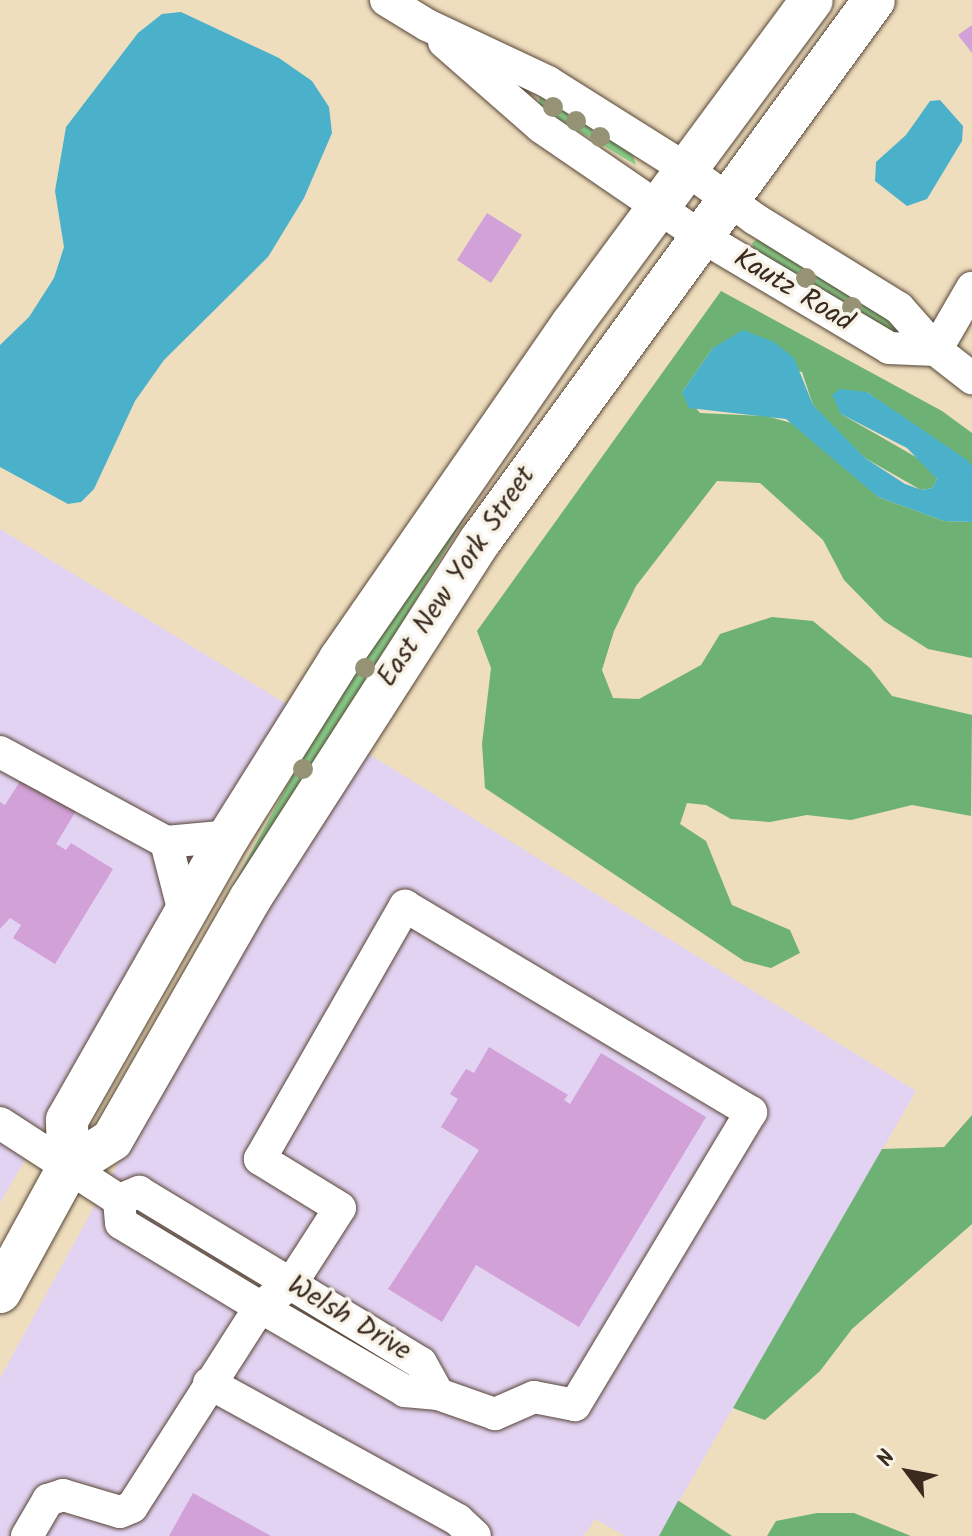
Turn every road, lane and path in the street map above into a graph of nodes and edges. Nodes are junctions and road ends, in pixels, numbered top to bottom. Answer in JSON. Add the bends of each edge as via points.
{"nodes":[{"id":1,"x":386,"y":0,"type":"edge"},
{"id":2,"x":812,"y":0,"type":"edge"},
{"id":3,"x":874,"y":0,"type":"edge"},
{"id":4,"x":427,"y":25,"type":"junction"},
{"id":5,"x":686,"y":169,"type":"junction"},
{"id":6,"x":725,"y":199,"type":"junction"},
{"id":7,"x":659,"y":206,"type":"junction"},
{"id":8,"x":699,"y":235,"type":"junction"},
{"id":9,"x":972,"y":288,"type":"edge"},
{"id":10,"x":936,"y":350,"type":"junction"},
{"id":11,"x":972,"y":378,"type":"edge"},
{"id":12,"x":0,"y":752,"type":"edge"},
{"id":13,"x":229,"y":836,"type":"junction"},
{"id":14,"x":166,"y":842,"type":"junction"},
{"id":15,"x":184,"y":912,"type":"junction"},
{"id":16,"x":0,"y":1123,"type":"edge"},
{"id":17,"x":68,"y":1168,"type":"junction"},
{"id":18,"x":119,"y":1200,"type":"junction"},
{"id":19,"x":291,"y":1284,"type":"junction"},
{"id":20,"x":0,"y":1292,"type":"edge"},
{"id":21,"x":260,"y":1307,"type":"junction"},
{"id":22,"x":209,"y":1383,"type":"junction"},
{"id":23,"x":438,"y":1394,"type":"junction"},
{"id":24,"x":27,"y":1536,"type":"edge"},
{"id":25,"x":475,"y":1536,"type":"edge"}],
"edges":[{"from":1,"to":4,"type":"street"},
{"from":2,"to":5,"type":"main road","name":"East New York Street"},
{"from":3,"to":6,"type":"main road","name":"East New York Street"},
{"from":4,"to":5,"type":"street","name":"Kautz Road","via":[[548,82]]},
{"from":4,"to":7,"type":"street","name":"Kautz Road","via":[[541,127]]},
{"from":5,"to":6,"type":"street","name":"Kautz Road"},
{"from":5,"to":7,"type":"main road","name":"East New York Street"},
{"from":6,"to":8,"type":"main road","name":"East New York Street"},
{"from":6,"to":10,"type":"street","name":"Kautz Road","via":[[899,308]]},
{"from":7,"to":8,"type":"street","name":"Kautz Road"},
{"from":7,"to":13,"type":"main road","name":"East New York Street","via":[[442,509]]},
{"from":8,"to":10,"type":"street","name":"Kautz Road","via":[[889,348]]},
{"from":8,"to":17,"type":"main road","name":"East New York Street","via":[[400,661],[250,899],[112,1140]]},
{"from":9,"to":10,"type":"street"},
{"from":10,"to":11,"type":"street","name":"Kautz Road"},
{"from":12,"to":14,"type":"street"},
{"from":13,"to":14,"type":"street"},
{"from":13,"to":15,"type":"main road","name":"East New York Street"},
{"from":14,"to":15,"type":"street"},
{"from":15,"to":17,"type":"main road","name":"East New York Street","via":[[67,1120]]},
{"from":16,"to":17,"type":"street","name":"Welsh Drive"},
{"from":17,"to":18,"type":"street","name":"Welsh Drive"},
{"from":17,"to":20,"type":"main road","name":"East New York Street"},
{"from":18,"to":19,"type":"street","name":"Welsh Drive","via":[[139,1192]]},
{"from":18,"to":21,"type":"street","name":"Welsh Drive","via":[[121,1223]]},
{"from":19,"to":21,"type":"street"},
{"from":19,"to":23,"type":"street","name":"Welsh Drive","via":[[421,1363]]},
{"from":19,"to":23,"type":"street","via":[[340,1208],[260,1159],[405,906],[751,1112],[575,1405],[534,1397],[495,1414]]},
{"from":21,"to":22,"type":"street"},
{"from":21,"to":23,"type":"street","name":"Welsh Drive","via":[[405,1391]]},
{"from":22,"to":24,"type":"street","via":[[132,1507],[120,1512],[63,1495],[48,1500]]},
{"from":22,"to":25,"type":"street","via":[[458,1520]]}]}
